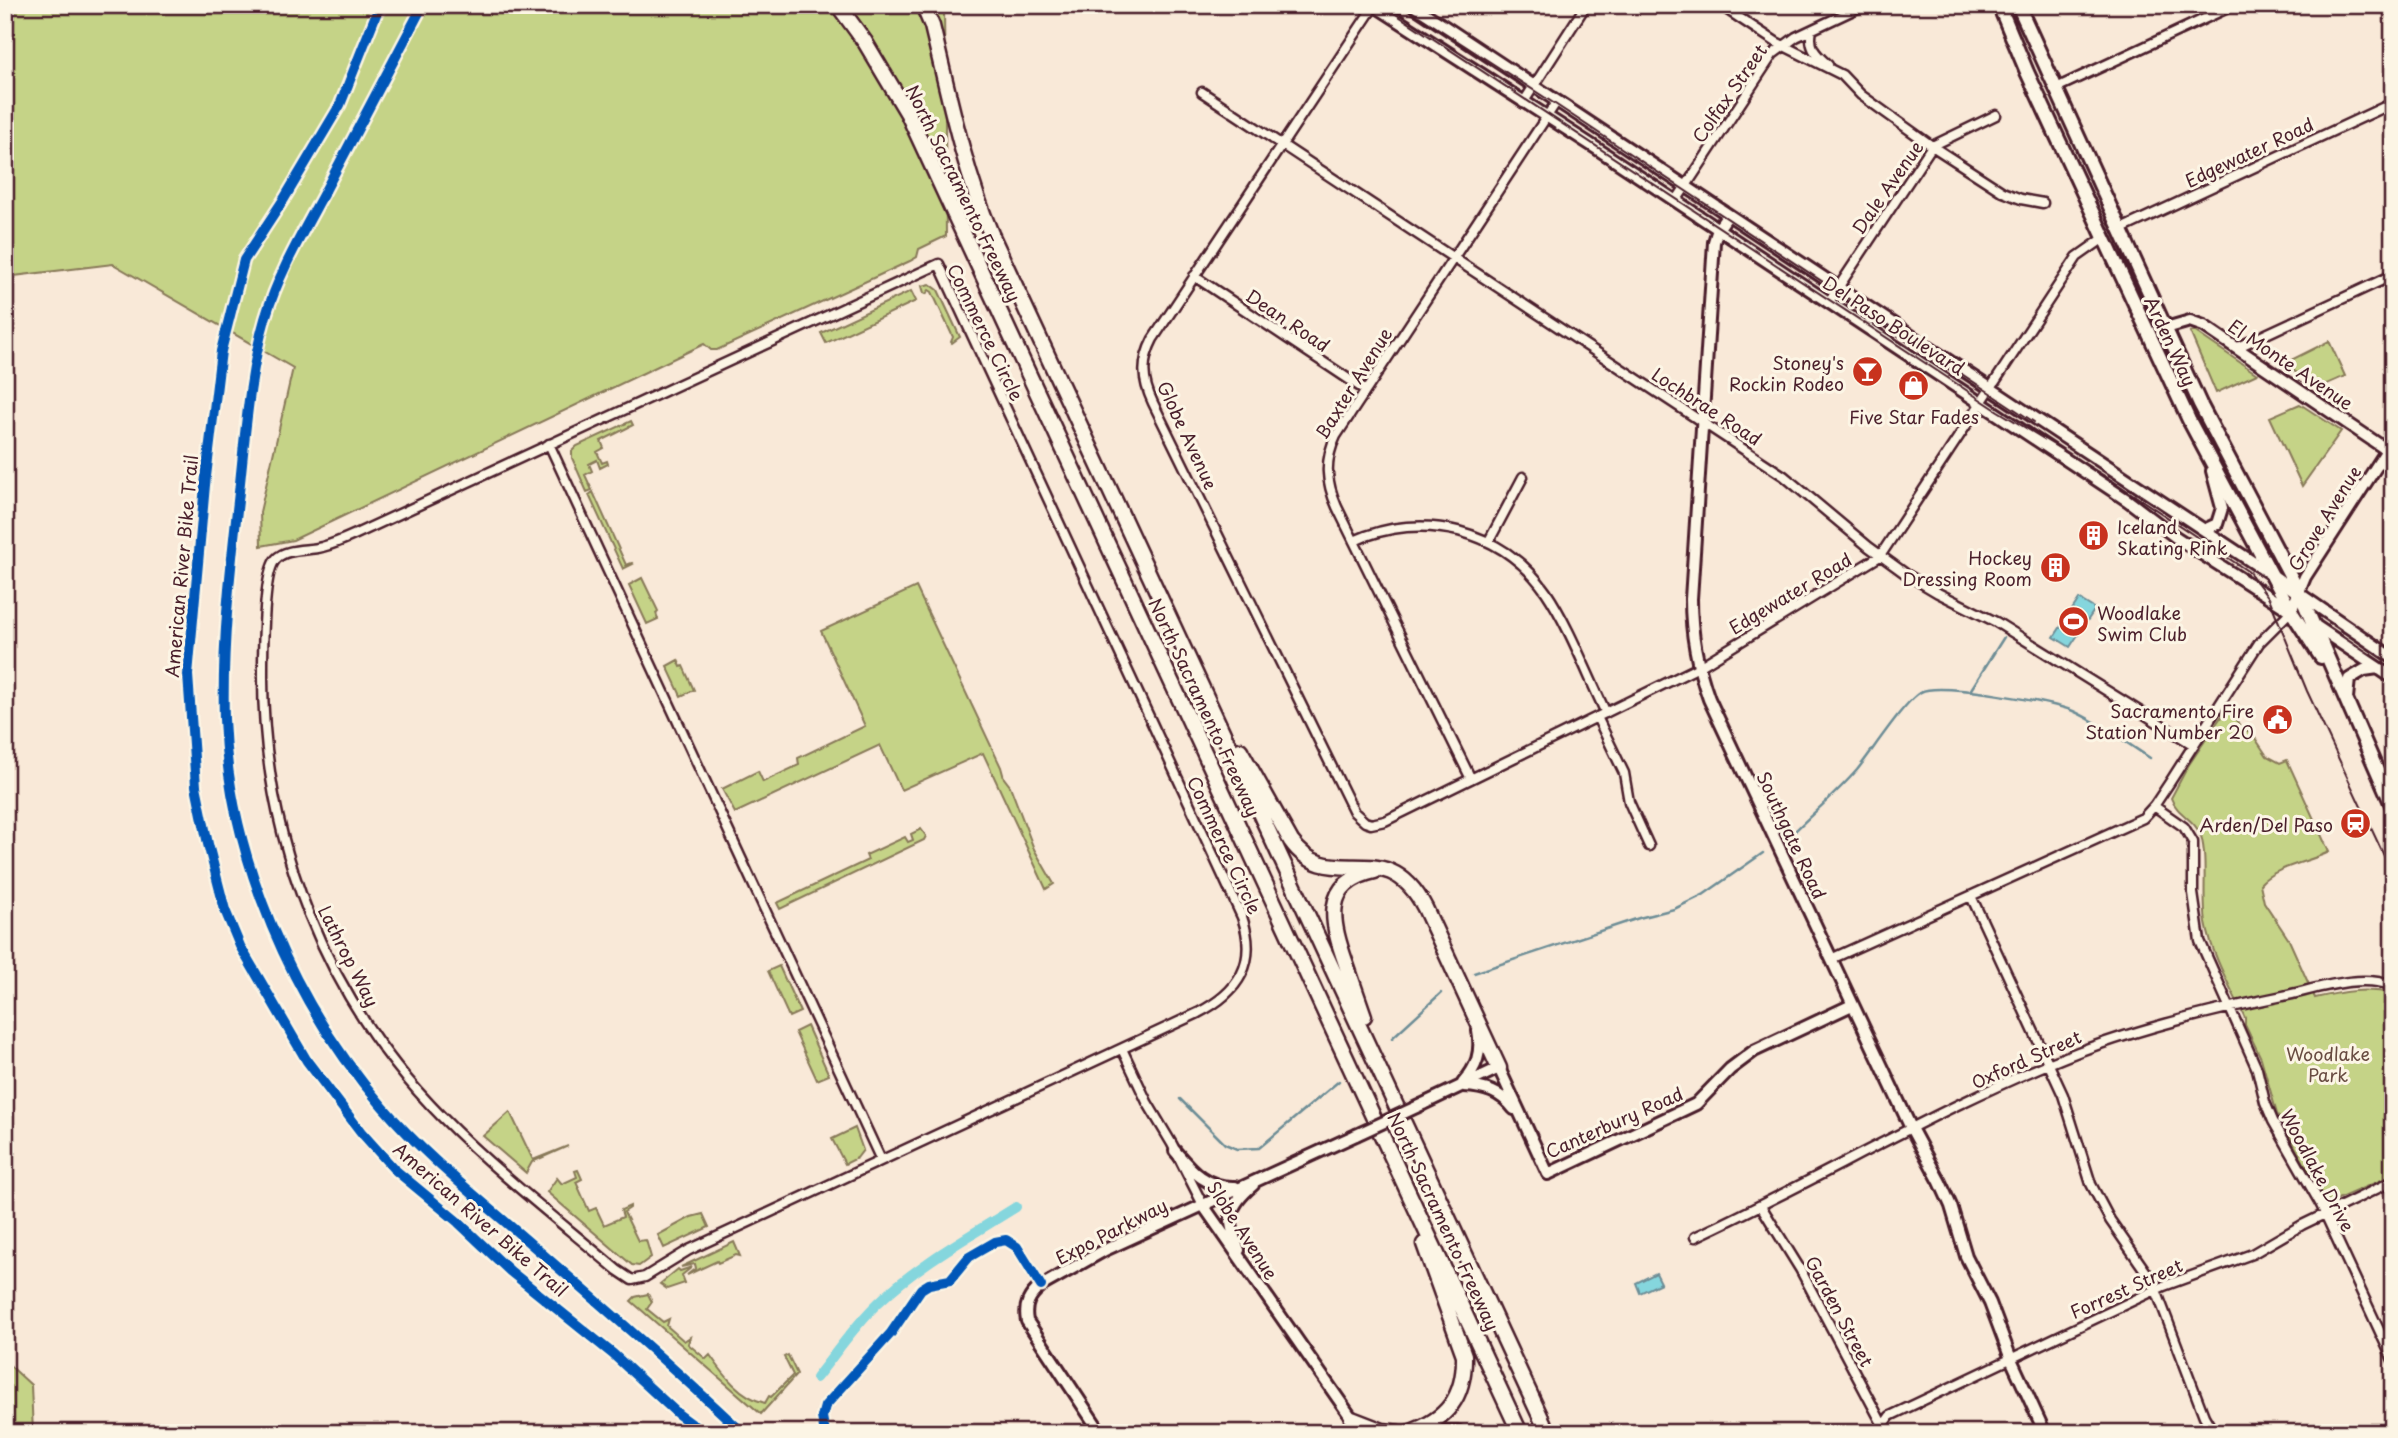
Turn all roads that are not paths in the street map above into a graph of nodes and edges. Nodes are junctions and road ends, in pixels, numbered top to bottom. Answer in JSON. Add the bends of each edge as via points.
{"nodes":[{"id":1,"x":838,"y":5,"type":"edge"},
{"id":2,"x":923,"y":5,"type":"edge"},
{"id":3,"x":1374,"y":5,"type":"edge"},
{"id":4,"x":1412,"y":5,"type":"edge"},
{"id":5,"x":1586,"y":5,"type":"edge"},
{"id":6,"x":1720,"y":5,"type":"edge"},
{"id":7,"x":1864,"y":5,"type":"edge"},
{"id":8,"x":1999,"y":5,"type":"edge"},
{"id":9,"x":2018,"y":5,"type":"edge"},
{"id":10,"x":2234,"y":5,"type":"edge"},
{"id":11,"x":2381,"y":5,"type":"edge"},
{"id":12,"x":2393,"y":12,"type":"edge"},
{"id":13,"x":1812,"y":30,"type":"junction"},
{"id":14,"x":1783,"y":45,"type":"junction"},
{"id":15,"x":1835,"y":71,"type":"junction"},
{"id":16,"x":1534,"y":86,"type":"junction"},
{"id":17,"x":2054,"y":89,"type":"junction"},
{"id":18,"x":1202,"y":92,"type":"dead end"},
{"id":19,"x":1557,"y":101,"type":"junction"},
{"id":20,"x":1523,"y":103,"type":"junction"},
{"id":21,"x":2393,"y":103,"type":"edge"},
{"id":22,"x":1996,"y":115,"type":"dead end"},
{"id":23,"x":1546,"y":116,"type":"junction"},
{"id":24,"x":1281,"y":144,"type":"junction"},
{"id":25,"x":1931,"y":146,"type":"junction"},
{"id":26,"x":1685,"y":186,"type":"junction"},
{"id":27,"x":1676,"y":201,"type":"junction"},
{"id":28,"x":2043,"y":203,"type":"dead end"},
{"id":29,"x":1728,"y":215,"type":"junction"},
{"id":30,"x":1718,"y":229,"type":"junction"},
{"id":31,"x":2119,"y":230,"type":"junction"},
{"id":32,"x":2104,"y":238,"type":"junction"},
{"id":33,"x":1452,"y":257,"type":"junction"},
{"id":34,"x":2393,"y":275,"type":"edge"},
{"id":35,"x":1194,"y":276,"type":"junction"},
{"id":36,"x":1837,"y":287,"type":"junction"},
{"id":37,"x":1828,"y":303,"type":"junction"},
{"id":38,"x":2165,"y":328,"type":"junction"},
{"id":39,"x":2236,"y":348,"type":"junction"},
{"id":40,"x":1990,"y":389,"type":"junction"},
{"id":41,"x":1365,"y":390,"type":"junction"},
{"id":42,"x":1980,"y":403,"type":"junction"},
{"id":43,"x":2182,"y":405,"type":"junction"},
{"id":44,"x":1702,"y":422,"type":"junction"},
{"id":45,"x":549,"y":444,"type":"junction"},
{"id":46,"x":2391,"y":450,"type":"edge"},
{"id":47,"x":2209,"y":458,"type":"junction"},
{"id":48,"x":1523,"y":477,"type":"dead end"},
{"id":49,"x":2204,"y":530,"type":"junction"},
{"id":50,"x":1354,"y":541,"type":"junction"},
{"id":51,"x":1489,"y":541,"type":"junction"},
{"id":52,"x":1880,"y":556,"type":"junction"},
{"id":53,"x":2272,"y":575,"type":"junction"},
{"id":54,"x":2300,"y":594,"type":"junction"},
{"id":55,"x":2291,"y":611,"type":"junction"},
{"id":56,"x":2314,"y":625,"type":"junction"},
{"id":57,"x":1179,"y":638,"type":"junction"},
{"id":58,"x":2393,"y":658,"type":"edge"},
{"id":59,"x":1699,"y":667,"type":"junction"},
{"id":60,"x":2378,"y":668,"type":"junction"},
{"id":61,"x":2393,"y":678,"type":"edge"},
{"id":62,"x":2336,"y":679,"type":"junction"},
{"id":63,"x":2347,"y":701,"type":"junction"},
{"id":64,"x":1601,"y":715,"type":"junction"},
{"id":65,"x":2194,"y":746,"type":"junction"},
{"id":66,"x":1471,"y":779,"type":"junction"},
{"id":67,"x":2154,"y":806,"type":"junction"},
{"id":68,"x":2393,"y":807,"type":"edge"},
{"id":69,"x":1365,"y":822,"type":"joint"},
{"id":70,"x":1649,"y":846,"type":"dead end"},
{"id":71,"x":1387,"y":870,"type":"junction"},
{"id":72,"x":1971,"y":895,"type":"junction"},
{"id":73,"x":1831,"y":959,"type":"junction"},
{"id":74,"x":2393,"y":986,"type":"edge"},
{"id":75,"x":1852,"y":1004,"type":"junction"},
{"id":76,"x":2230,"y":1007,"type":"junction"},
{"id":77,"x":1475,"y":1017,"type":"junction"},
{"id":78,"x":1122,"y":1049,"type":"junction"},
{"id":79,"x":2049,"y":1065,"type":"junction"},
{"id":80,"x":1499,"y":1069,"type":"junction"},
{"id":81,"x":1387,"y":1084,"type":"junction"},
{"id":82,"x":1462,"y":1086,"type":"junction"},
{"id":83,"x":1523,"y":1121,"type":"junction"},
{"id":84,"x":1911,"y":1128,"type":"junction"},
{"id":85,"x":1391,"y":1150,"type":"junction"},
{"id":86,"x":1175,"y":1151,"type":"junction"},
{"id":87,"x":881,"y":1160,"type":"junction"},
{"id":88,"x":1266,"y":1176,"type":"junction"},
{"id":89,"x":2393,"y":1181,"type":"edge"},
{"id":90,"x":1241,"y":1186,"type":"junction"},
{"id":91,"x":1203,"y":1205,"type":"junction"},
{"id":92,"x":1761,"y":1206,"type":"junction"},
{"id":93,"x":2326,"y":1214,"type":"junction"},
{"id":94,"x":1695,"y":1237,"type":"dead end"},
{"id":95,"x":1244,"y":1266,"type":"junction"},
{"id":96,"x":2156,"y":1290,"type":"junction"},
{"id":97,"x":2390,"y":1349,"type":"edge"},
{"id":98,"x":2011,"y":1359,"type":"junction"},
{"id":99,"x":2393,"y":1360,"type":"edge"},
{"id":100,"x":1352,"y":1419,"type":"junction"},
{"id":101,"x":1885,"y":1429,"type":"edge"},
{"id":102,"x":1409,"y":1432,"type":"edge"},
{"id":103,"x":1101,"y":1433,"type":"edge"},
{"id":104,"x":1362,"y":1433,"type":"edge"},
{"id":105,"x":1399,"y":1433,"type":"edge"},
{"id":106,"x":1443,"y":1433,"type":"edge"},
{"id":107,"x":1458,"y":1433,"type":"edge"},
{"id":108,"x":1520,"y":1433,"type":"edge"},
{"id":109,"x":1548,"y":1433,"type":"edge"},
{"id":110,"x":1878,"y":1433,"type":"edge"},
{"id":111,"x":2045,"y":1433,"type":"edge"},
{"id":112,"x":2214,"y":1433,"type":"edge"}],
"edges":[{"from":1,"to":85,"type":"highway","name":"North Sacramento Freeway","via":[[908,114]]},
{"from":2,"to":57,"type":"highway","name":"North Sacramento Freeway","via":[[976,197]]},
{"from":3,"to":20,"type":"street","name":"Del Paso Boulevard"},
{"from":3,"to":24,"type":"street","name":"Globe Avenue"},
{"from":4,"to":16,"type":"street","name":"Del Paso Boulevard"},
{"from":5,"to":16,"type":"street"},
{"from":6,"to":14,"type":"street"},
{"from":7,"to":13,"type":"street","name":"Colfax Street"},
{"from":8,"to":32,"type":"main road","name":"Arden Way"},
{"from":9,"to":17,"type":"main road","name":"Arden Way"},
{"from":10,"to":17,"type":"street"},
{"from":11,"to":12,"type":"street"},
{"from":13,"to":14,"type":"street","name":"Colfax Street"},
{"from":13,"to":15,"type":"street","via":[[1813,51]]},
{"from":14,"to":15,"type":"street"},
{"from":14,"to":26,"type":"street","name":"Colfax Street"},
{"from":15,"to":25,"type":"street"},
{"from":16,"to":19,"type":"street","name":"Del Paso Boulevard"},
{"from":16,"to":20,"type":"street"},
{"from":17,"to":31,"type":"main road","name":"Arden Way"},
{"from":18,"to":24,"type":"street","name":"Lochbrae Road"},
{"from":19,"to":23,"type":"street","name":"Baxter Avenue"},
{"from":19,"to":26,"type":"street","name":"Del Paso Boulevard"},
{"from":20,"to":23,"type":"street","name":"Del Paso Boulevard"},
{"from":21,"to":31,"type":"street","name":"Edgewater Road"},
{"from":22,"to":25,"type":"street","name":"Dale Avenue"},
{"from":23,"to":27,"type":"street","name":"Del Paso Boulevard"},
{"from":23,"to":33,"type":"street","name":"Baxter Avenue"},
{"from":24,"to":33,"type":"street","name":"Lochbrae Road"},
{"from":24,"to":35,"type":"street","name":"Globe Avenue"},
{"from":25,"to":28,"type":"street","via":[[2003,192]]},
{"from":25,"to":36,"type":"street","name":"Dale Avenue"},
{"from":26,"to":27,"type":"street","name":"Colfax Street"},
{"from":26,"to":29,"type":"street","name":"Del Paso Boulevard"},
{"from":27,"to":30,"type":"street","name":"Del Paso Boulevard"},
{"from":29,"to":30,"type":"street","name":"Southgate Road"},
{"from":29,"to":36,"type":"street","name":"Del Paso Boulevard"},
{"from":30,"to":37,"type":"street","name":"Del Paso Boulevard"},
{"from":30,"to":44,"type":"street","name":"Southgate Road"},
{"from":31,"to":38,"type":"main road","name":"Arden Way"},
{"from":32,"to":40,"type":"street","name":"Edgewater Road","via":[[2077,257]]},
{"from":32,"to":43,"type":"main road","name":"Arden Way"},
{"from":33,"to":41,"type":"street","name":"Baxter Avenue"},
{"from":33,"to":44,"type":"street","name":"Lochbrae Road"},
{"from":34,"to":39,"type":"street"},
{"from":35,"to":41,"type":"street","name":"Dean Road"},
{"from":35,"to":69,"type":"street","name":"Globe Avenue","via":[[1149,347],[1144,365],[1148,392],[1348,799]]},
{"from":36,"to":37,"type":"street","name":"Dale Avenue"},
{"from":36,"to":40,"type":"street","name":"Del Paso Boulevard"},
{"from":37,"to":42,"type":"street","name":"Del Paso Boulevard"},
{"from":38,"to":39,"type":"street","name":"El Monte Avenue","via":[[2194,321]]},
{"from":38,"to":43,"type":"main road"},
{"from":38,"to":54,"type":"main road","name":"Arden Way"},
{"from":39,"to":46,"type":"street","name":"El Monte Avenue"},
{"from":40,"to":42,"type":"street","name":"Edgewater Road"},
{"from":40,"to":49,"type":"street","name":"Del Paso Boulevard"},
{"from":41,"to":50,"type":"street","name":"Baxter Avenue","via":[[1336,436],[1327,464],[1332,495]]},
{"from":42,"to":52,"type":"street","name":"Edgewater Road"},
{"from":42,"to":55,"type":"street","name":"Del Paso Boulevard"},
{"from":43,"to":47,"type":"main road","name":"Arden Way"},
{"from":44,"to":52,"type":"street","name":"Lochbrae Road","via":[[1804,491]]},
{"from":44,"to":59,"type":"street","name":"Southgate Road","via":[[1691,599]]},
{"from":45,"to":78,"type":"street","name":"Commerce Circle","via":[[939,264],[1246,929],[1244,970],[1227,996]]},
{"from":45,"to":87,"type":"street"},
{"from":45,"to":87,"type":"street","name":"Lathrop Way","via":[[347,538],[282,554],[273,564],[263,653],[269,772],[287,852],[328,958],[385,1051],[442,1117],[632,1280],[645,1278],[679,1255]]},
{"from":46,"to":54,"type":"street","name":"Grove Avenue","via":[[2305,578]]},
{"from":47,"to":49,"type":"street","via":[[2222,512],[2217,524]]},
{"from":47,"to":53,"type":"main road","name":"Arden Way"},
{"from":48,"to":51,"type":"street"},
{"from":49,"to":53,"type":"street","name":"Del Paso Boulevard"},
{"from":50,"to":51,"type":"street","via":[[1381,530],[1419,526],[1450,529]]},
{"from":50,"to":66,"type":"street","name":"Baxter Avenue"},
{"from":51,"to":64,"type":"street","via":[[1515,559],[1546,592]]},
{"from":52,"to":59,"type":"street","name":"Edgewater Road"},
{"from":52,"to":65,"type":"street","name":"Lochbrae Road","via":[[1996,622]]},
{"from":53,"to":54,"type":"street","name":"Del Paso Boulevard"},
{"from":53,"to":55,"type":"main road","name":"Arden Way"},
{"from":54,"to":55,"type":"street","name":"Grove Avenue"},
{"from":54,"to":56,"type":"main road","name":"Arden Way"},
{"from":54,"to":58,"type":"street","name":"Del Paso Boulevard"},
{"from":55,"to":56,"type":"street","name":"Del Paso Boulevard"},
{"from":55,"to":62,"type":"main road","name":"Arden Way"},
{"from":55,"to":65,"type":"street","via":[[2266,632]]},
{"from":56,"to":60,"type":"street","name":"Del Paso Boulevard"},
{"from":56,"to":62,"type":"main road","name":"Arden Way"},
{"from":57,"to":71,"type":"highway","via":[[1295,847],[1326,866]]},
{"from":57,"to":81,"type":"highway","name":"North Sacramento Freeway"},
{"from":59,"to":64,"type":"street","name":"Edgewater Road"},
{"from":59,"to":73,"type":"street","name":"Southgate Road","via":[[1709,699]]},
{"from":60,"to":61,"type":"street","name":"Del Paso Boulevard"},
{"from":60,"to":63,"type":"street","via":[[2349,679]]},
{"from":62,"to":63,"type":"main road","name":"Arden Way"},
{"from":63,"to":68,"type":"main road","name":"Arden Way"},
{"from":64,"to":66,"type":"street","name":"Edgewater Road"},
{"from":64,"to":70,"type":"street","via":[[1624,773],[1629,802]]},
{"from":65,"to":67,"type":"street"},
{"from":66,"to":69,"type":"street","name":"Edgewater Road","via":[[1385,821]]},
{"from":67,"to":72,"type":"street","via":[[2143,818]]},
{"from":67,"to":76,"type":"street","name":"Woodlake Drive","via":[[2184,827],[2193,842],[2198,933]]},
{"from":71,"to":77,"type":"highway","via":[[1406,879],[1419,896]]},
{"from":71,"to":81,"type":"highway","via":[[1350,882],[1338,895],[1333,912],[1335,932]]},
{"from":72,"to":73,"type":"street"},
{"from":72,"to":79,"type":"street"},
{"from":73,"to":75,"type":"street","name":"Southgate Road"},
{"from":74,"to":76,"type":"street","name":"Oxford Street","via":[[2351,983]]},
{"from":75,"to":83,"type":"street","name":"Canterbury Road","via":[[1754,1051],[1696,1104],[1548,1174]]},
{"from":75,"to":84,"type":"street","name":"Southgate Road"},
{"from":76,"to":79,"type":"street","name":"Oxford Street","via":[[2106,1042]]},
{"from":76,"to":93,"type":"street","name":"Woodlake Drive","via":[[2273,1121]]},
{"from":77,"to":80,"type":"highway"},
{"from":77,"to":82,"type":"street","via":[[1479,1055]]},
{"from":78,"to":86,"type":"street","name":"Slobe Avenue"},
{"from":78,"to":87,"type":"street","name":"Commerce Circle"},
{"from":79,"to":84,"type":"street","name":"Oxford Street"},
{"from":79,"to":96,"type":"street","via":[[2067,1105],[2091,1184]]},
{"from":80,"to":82,"type":"street"},
{"from":80,"to":83,"type":"street","name":"Canterbury Road"},
{"from":81,"to":109,"type":"highway","name":"North Sacramento Freeway"},
{"from":82,"to":83,"type":"street","via":[[1498,1094]]},
{"from":82,"to":88,"type":"street","bridge":true},
{"from":84,"to":92,"type":"street","name":"Oxford Street"},
{"from":84,"to":98,"type":"street","name":"Southgate Road","via":[[1951,1206],[1966,1256],[1997,1318]]},
{"from":85,"to":102,"type":"highway","via":[[1464,1355],[1461,1384],[1453,1402],[1437,1420]]},
{"from":85,"to":108,"type":"highway","name":"North Sacramento Freeway"},
{"from":86,"to":90,"type":"street","via":[[1206,1182]]},
{"from":86,"to":91,"type":"street","name":"Slobe Avenue"},
{"from":88,"to":90,"type":"street"},
{"from":88,"to":95,"type":"street","via":[[1243,1194],[1230,1220]]},
{"from":89,"to":93,"type":"street","name":"Forrest Street"},
{"from":90,"to":91,"type":"street"},
{"from":91,"to":95,"type":"street","name":"Slobe Avenue"},
{"from":91,"to":103,"type":"street","name":"Expo Parkway","via":[[1096,1255],[1041,1286],[1027,1301],[1030,1326]]},
{"from":92,"to":94,"type":"street","name":"Oxford Street"},
{"from":92,"to":101,"type":"street","name":"Garden Street"},
{"from":93,"to":96,"type":"street","name":"Forrest Street","via":[[2252,1254]]},
{"from":93,"to":97,"type":"street","name":"Woodlake Drive"},
{"from":95,"to":100,"type":"street","name":"Slobe Avenue"},
{"from":96,"to":98,"type":"street","name":"Forrest Street"},
{"from":96,"to":112,"type":"street"},
{"from":97,"to":99,"type":"street","name":"Woodlake Drive"},
{"from":98,"to":101,"type":"street","name":"Forrest Street","via":[[1890,1416]]},
{"from":98,"to":111,"type":"street","name":"Southgate Road"},
{"from":100,"to":104,"type":"street","name":"Slobe Avenue"},
{"from":100,"to":105,"type":"highway"},
{"from":101,"to":110,"type":"street","name":"Forrest Street"},
{"from":102,"to":105,"type":"highway"},
{"from":106,"to":107,"type":"highway"}]}
